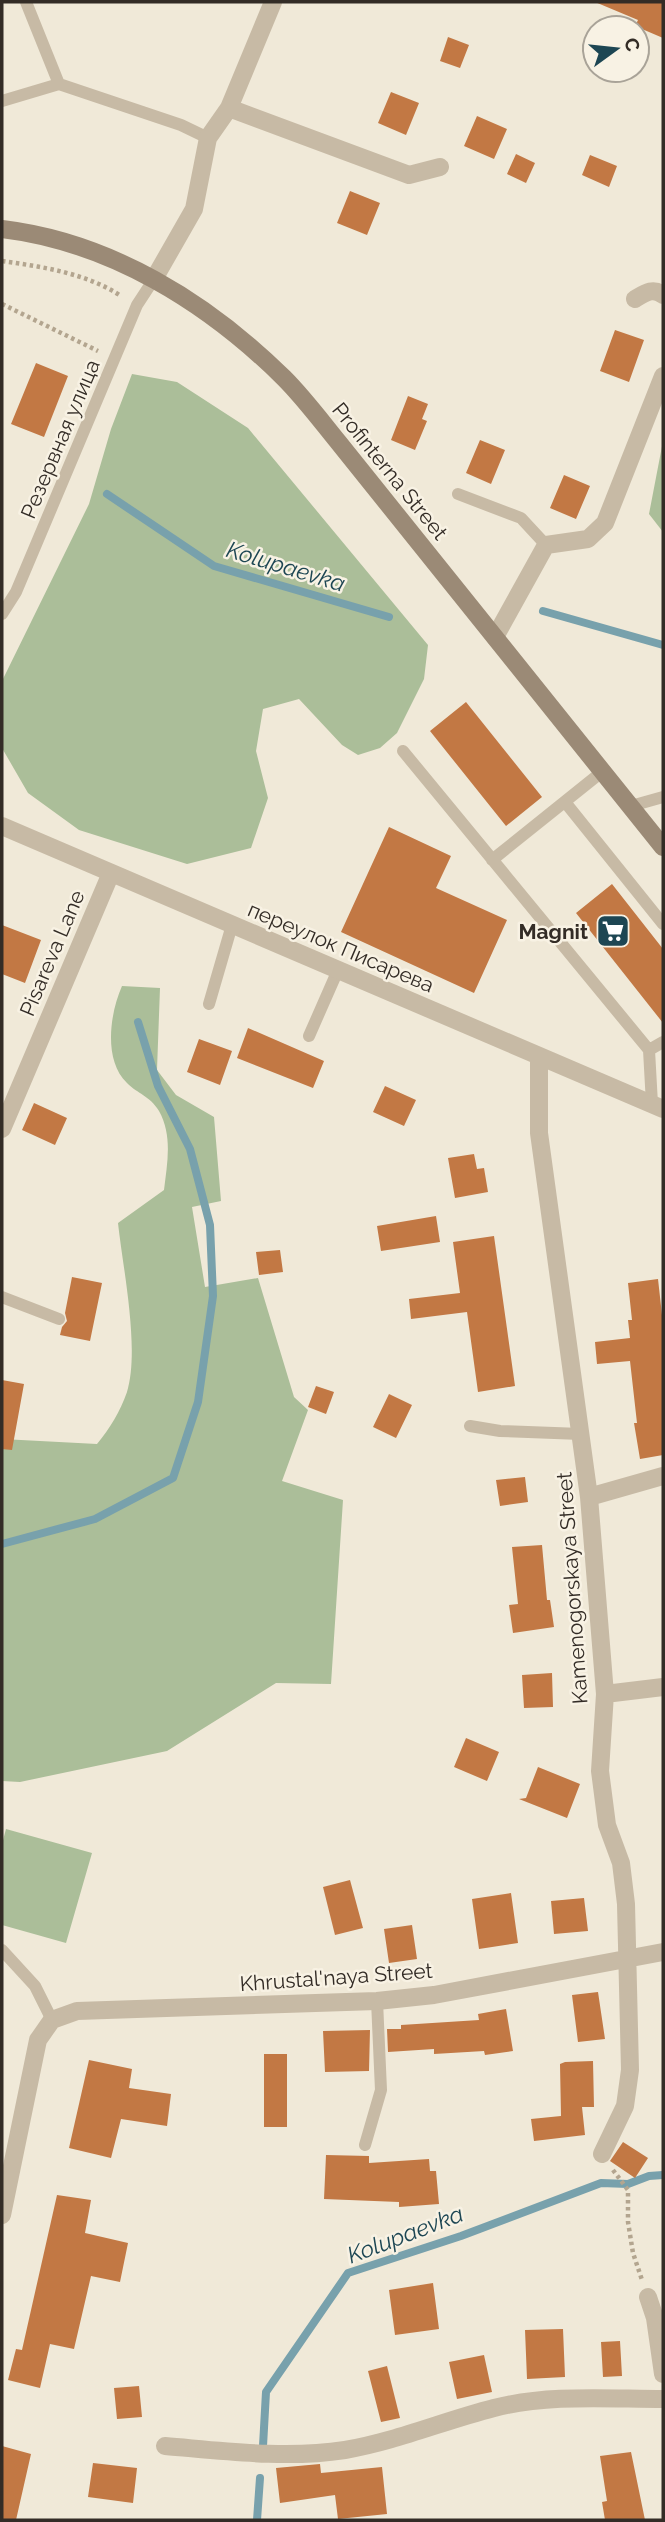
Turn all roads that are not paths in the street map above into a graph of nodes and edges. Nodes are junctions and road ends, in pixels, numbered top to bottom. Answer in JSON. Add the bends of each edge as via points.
{"nodes":[{"id":1,"x":26,"y":2,"type":"edge"},
{"id":2,"x":273,"y":2,"type":"edge"},
{"id":3,"x":60,"y":84,"type":"junction"},
{"id":4,"x":2,"y":101,"type":"edge"},
{"id":5,"x":229,"y":108,"type":"junction"},
{"id":6,"x":208,"y":138,"type":"junction"},
{"id":7,"x":440,"y":167,"type":"dead end"},
{"id":8,"x":2,"y":229,"type":"edge"},
{"id":9,"x":154,"y":279,"type":"junction"},
{"id":10,"x":663,"y":295,"type":"edge"},
{"id":11,"x":635,"y":299,"type":"dead end"},
{"id":12,"x":663,"y":376,"type":"edge"},
{"id":13,"x":458,"y":494,"type":"dead end"},
{"id":14,"x":546,"y":545,"type":"junction"},
{"id":15,"x":2,"y":614,"type":"edge"},
{"id":16,"x":495,"y":637,"type":"junction"},
{"id":17,"x":403,"y":751,"type":"dead end"},
{"id":18,"x":603,"y":771,"type":"junction"},
{"id":19,"x":663,"y":797,"type":"edge"},
{"id":20,"x":565,"y":802,"type":"junction"},
{"id":21,"x":631,"y":806,"type":"junction"},
{"id":22,"x":2,"y":826,"type":"edge"},
{"id":23,"x":655,"y":828,"type":"edge"},
{"id":24,"x":663,"y":847,"type":"edge"},
{"id":25,"x":492,"y":860,"type":"junction"},
{"id":26,"x":111,"y":873,"type":"junction"},
{"id":27,"x":663,"y":924,"type":"edge"},
{"id":28,"x":232,"y":925,"type":"junction"},
{"id":29,"x":338,"y":970,"type":"junction"},
{"id":30,"x":209,"y":1004,"type":"dead end"},
{"id":31,"x":309,"y":1036,"type":"dead end"},
{"id":32,"x":663,"y":1042,"type":"edge"},
{"id":33,"x":649,"y":1050,"type":"junction"},
{"id":34,"x":539,"y":1056,"type":"junction"},
{"id":35,"x":658,"y":1107,"type":"edge"},
{"id":36,"x":2,"y":1129,"type":"edge"},
{"id":37,"x":2,"y":1297,"type":"edge"},
{"id":38,"x":59,"y":1319,"type":"dead end"},
{"id":39,"x":470,"y":1426,"type":"dead end"},
{"id":40,"x":581,"y":1434,"type":"junction"},
{"id":41,"x":663,"y":1476,"type":"edge"},
{"id":42,"x":589,"y":1497,"type":"junction"},
{"id":43,"x":663,"y":1686,"type":"edge"},
{"id":44,"x":606,"y":1694,"type":"junction"},
{"id":45,"x":2,"y":1950,"type":"edge"},
{"id":46,"x":663,"y":1952,"type":"edge"},
{"id":47,"x":626,"y":1958,"type":"junction"},
{"id":48,"x":377,"y":2001,"type":"junction"},
{"id":49,"x":52,"y":2020,"type":"junction"},
{"id":50,"x":365,"y":2145,"type":"dead end"},
{"id":51,"x":602,"y":2154,"type":"dead end"},
{"id":52,"x":2,"y":2215,"type":"edge"},
{"id":53,"x":648,"y":2297,"type":"road end"},
{"id":54,"x":659,"y":2317,"type":"edge"},
{"id":55,"x":663,"y":2374,"type":"edge"},
{"id":56,"x":663,"y":2399,"type":"edge"},
{"id":57,"x":165,"y":2446,"type":"dead end"}],
"edges":[{"from":1,"to":3,"type":"lane"},
{"from":2,"to":5,"type":"street"},
{"from":3,"to":4,"type":"lane"},
{"from":3,"to":6,"type":"lane"},
{"from":5,"to":6,"type":"street"},
{"from":5,"to":7,"type":"street","via":[[409,175]]},
{"from":6,"to":9,"type":"street","via":[[194,209]]},
{"from":8,"to":9,"type":"main road","name":"Profinterna Street","via":[[89,249]]},
{"from":9,"to":15,"type":"lane","name":"Резервная улица","via":[[137,305],[16,592]]},
{"from":9,"to":16,"type":"main road","name":"Profinterna Street","via":[[207,313],[284,379]]},
{"from":10,"to":11,"type":"street","via":[[648,291]]},
{"from":12,"to":14,"type":"street","via":[[605,523],[588,539]]},
{"from":13,"to":14,"type":"lane","via":[[521,518]]},
{"from":14,"to":16,"type":"street"},
{"from":16,"to":18,"type":"main road","name":"Profinterna Street"},
{"from":17,"to":25,"type":"lane"},
{"from":18,"to":20,"type":"lane"},
{"from":18,"to":21,"type":"main road","name":"Profinterna Street"},
{"from":19,"to":21,"type":"lane"},
{"from":20,"to":25,"type":"lane"},
{"from":20,"to":27,"type":"lane"},
{"from":21,"to":23,"type":"main road","name":"Profinterna Street"},
{"from":22,"to":26,"type":"street","name":"переулок Писарева"},
{"from":23,"to":24,"type":"main road","name":"Profinterna Street"},
{"from":25,"to":33,"type":"lane"},
{"from":26,"to":28,"type":"street","name":"переулок Писарева"},
{"from":26,"to":36,"type":"street","name":"Pisareva Lane"},
{"from":28,"to":29,"type":"street","name":"переулок Писарева"},
{"from":28,"to":30,"type":"lane"},
{"from":29,"to":31,"type":"lane"},
{"from":29,"to":34,"type":"street","name":"переулок Писарева"},
{"from":32,"to":33,"type":"lane"},
{"from":33,"to":35,"type":"lane"},
{"from":34,"to":35,"type":"street","name":"переулок Писарева"},
{"from":34,"to":40,"type":"street","name":"Kamenogorskaya Street","via":[[539,1133]]},
{"from":37,"to":38,"type":"lane"},
{"from":39,"to":40,"type":"lane","via":[[500,1432]]},
{"from":40,"to":42,"type":"street","name":"Kamenogorskaya Street"},
{"from":41,"to":42,"type":"street"},
{"from":42,"to":44,"type":"street","name":"Kamenogorskaya Street"},
{"from":43,"to":44,"type":"street"},
{"from":44,"to":47,"type":"street","name":"Kamenogorskaya Street","via":[[600,1771],[607,1825],[621,1863]]},
{"from":45,"to":49,"type":"lane","via":[[35,1986]]},
{"from":46,"to":47,"type":"street","name":"Khrustal'naya Street"},
{"from":47,"to":48,"type":"street","name":"Khrustal'naya Street","via":[[434,1995]]},
{"from":47,"to":51,"type":"street","name":"Kamenogorskaya Street","via":[[630,2070],[625,2106]]},
{"from":48,"to":49,"type":"street","name":"Khrustal'naya Street","via":[[77,2011]]},
{"from":48,"to":50,"type":"lane","via":[[381,2090]]},
{"from":49,"to":52,"type":"street","via":[[38,2040]]},
{"from":53,"to":54,"type":"street"},
{"from":54,"to":55,"type":"street"},
{"from":56,"to":57,"type":"street","via":[[544,2400],[495,2407],[394,2440],[343,2450],[270,2455]]}]}
